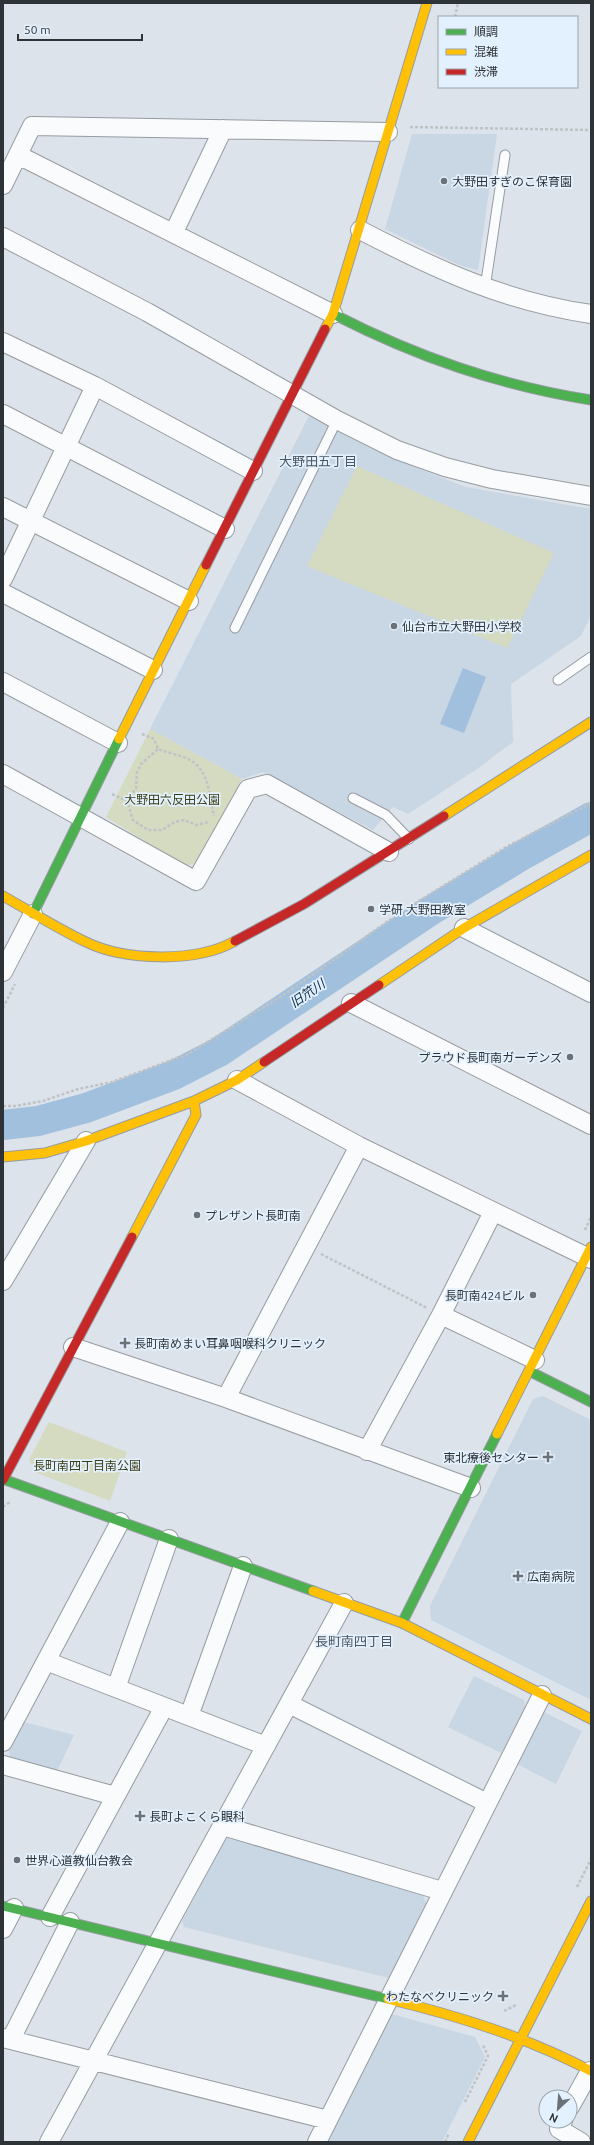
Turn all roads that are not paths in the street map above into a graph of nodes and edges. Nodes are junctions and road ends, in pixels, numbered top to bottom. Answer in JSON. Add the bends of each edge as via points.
{"nodes":[{"id":1,"x":427,"y":3,"type":"edge"},
{"id":2,"x":223,"y":129,"type":"junction"},
{"id":3,"x":388,"y":132,"type":"junction"},
{"id":4,"x":18,"y":155,"type":"junction"},
{"id":5,"x":505,"y":155,"type":"dead end"},
{"id":6,"x":3,"y":185,"type":"edge"},
{"id":7,"x":360,"y":230,"type":"junction"},
{"id":8,"x":174,"y":232,"type":"junction"},
{"id":9,"x":3,"y":237,"type":"edge"},
{"id":10,"x":485,"y":288,"type":"junction"},
{"id":11,"x":333,"y":314,"type":"junction"},
{"id":12,"x":591,"y":314,"type":"edge"},
{"id":13,"x":3,"y":342,"type":"edge"},
{"id":14,"x":96,"y":386,"type":"junction"},
{"id":15,"x":293,"y":394,"type":"junction"},
{"id":16,"x":591,"y":400,"type":"edge"},
{"id":17,"x":3,"y":414,"type":"edge"},
{"id":18,"x":337,"y":420,"type":"junction"},
{"id":19,"x":67,"y":446,"type":"junction"},
{"id":20,"x":253,"y":471,"type":"junction"},
{"id":21,"x":591,"y":496,"type":"edge"},
{"id":22,"x":3,"y":507,"type":"edge"},
{"id":23,"x":32,"y":522,"type":"junction"},
{"id":24,"x":225,"y":529,"type":"junction"},
{"id":25,"x":3,"y":579,"type":"edge"},
{"id":26,"x":3,"y":593,"type":"edge"},
{"id":27,"x":189,"y":601,"type":"junction"},
{"id":28,"x":235,"y":628,"type":"dead end"},
{"id":29,"x":591,"y":657,"type":"edge"},
{"id":30,"x":153,"y":670,"type":"junction"},
{"id":31,"x":558,"y":680,"type":"dead end"},
{"id":32,"x":3,"y":682,"type":"edge"},
{"id":33,"x":591,"y":722,"type":"edge"},
{"id":34,"x":118,"y":742,"type":"junction"},
{"id":35,"x":3,"y":774,"type":"edge"},
{"id":36,"x":353,"y":798,"type":"dead end"},
{"id":37,"x":81,"y":816,"type":"junction"},
{"id":38,"x":409,"y":839,"type":"junction"},
{"id":39,"x":389,"y":852,"type":"junction"},
{"id":40,"x":591,"y":855,"type":"edge"},
{"id":41,"x":3,"y":896,"type":"edge"},
{"id":42,"x":33,"y":914,"type":"junction"},
{"id":43,"x":464,"y":928,"type":"junction"},
{"id":44,"x":3,"y":972,"type":"edge"},
{"id":45,"x":590,"y":988,"type":"edge"},
{"id":46,"x":351,"y":1002,"type":"junction"},
{"id":47,"x":237,"y":1080,"type":"junction"},
{"id":48,"x":194,"y":1100,"type":"junction"},
{"id":49,"x":591,"y":1125,"type":"edge"},
{"id":50,"x":86,"y":1141,"type":"junction"},
{"id":51,"x":359,"y":1146,"type":"junction"},
{"id":52,"x":5,"y":1161,"type":"edge"},
{"id":53,"x":493,"y":1212,"type":"junction"},
{"id":54,"x":589,"y":1254,"type":"edge"},
{"id":55,"x":3,"y":1281,"type":"edge"},
{"id":56,"x":441,"y":1315,"type":"junction"},
{"id":57,"x":73,"y":1347,"type":"junction"},
{"id":58,"x":532,"y":1365,"type":"junction"},
{"id":59,"x":226,"y":1398,"type":"junction"},
{"id":60,"x":591,"y":1402,"type":"edge"},
{"id":61,"x":367,"y":1451,"type":"junction"},
{"id":62,"x":3,"y":1479,"type":"edge"},
{"id":63,"x":471,"y":1488,"type":"junction"},
{"id":64,"x":120,"y":1522,"type":"junction"},
{"id":65,"x":168,"y":1539,"type":"junction"},
{"id":66,"x":243,"y":1566,"type":"junction"},
{"id":67,"x":344,"y":1603,"type":"junction"},
{"id":68,"x":402,"y":1623,"type":"junction"},
{"id":69,"x":46,"y":1661,"type":"junction"},
{"id":70,"x":116,"y":1688,"type":"junction"},
{"id":71,"x":542,"y":1695,"type":"junction"},
{"id":72,"x":290,"y":1704,"type":"junction"},
{"id":73,"x":164,"y":1706,"type":"junction"},
{"id":74,"x":189,"y":1716,"type":"junction"},
{"id":75,"x":591,"y":1719,"type":"edge"},
{"id":76,"x":3,"y":1742,"type":"edge"},
{"id":77,"x":266,"y":1746,"type":"junction"},
{"id":78,"x":3,"y":1766,"type":"edge"},
{"id":79,"x":116,"y":1796,"type":"junction"},
{"id":80,"x":487,"y":1803,"type":"junction"},
{"id":81,"x":223,"y":1826,"type":"junction"},
{"id":82,"x":442,"y":1890,"type":"junction"},
{"id":83,"x":591,"y":1901,"type":"edge"},
{"id":84,"x":9,"y":1907,"type":"edge"},
{"id":85,"x":50,"y":1917,"type":"junction"},
{"id":86,"x":587,"y":1920,"type":"edge"},
{"id":87,"x":70,"y":1922,"type":"junction"},
{"id":88,"x":3,"y":1929,"type":"edge"},
{"id":89,"x":157,"y":1944,"type":"junction"},
{"id":90,"x":389,"y":2000,"type":"junction"},
{"id":91,"x":522,"y":2037,"type":"junction"},
{"id":92,"x":7,"y":2038,"type":"edge"},
{"id":93,"x":94,"y":2062,"type":"junction"},
{"id":94,"x":590,"y":2071,"type":"edge"},
{"id":95,"x":578,"y":2093,"type":"edge"},
{"id":96,"x":328,"y":2120,"type":"junction"},
{"id":97,"x":559,"y":2129,"type":"edge"},
{"id":98,"x":49,"y":2142,"type":"edge"},
{"id":99,"x":317,"y":2142,"type":"edge"},
{"id":100,"x":468,"y":2142,"type":"edge"},
{"id":101,"x":581,"y":2142,"type":"edge"}],
"edges":[{"from":1,"to":3,"type":"street"},
{"from":2,"to":3,"type":"street"},
{"from":2,"to":4,"type":"street","via":[[32,126]]},
{"from":2,"to":8,"type":"street"},
{"from":3,"to":7,"type":"street"},
{"from":4,"to":6,"type":"street"},
{"from":4,"to":8,"type":"street"},
{"from":5,"to":10,"type":"lane"},
{"from":7,"to":10,"type":"street","via":[[422,262]]},
{"from":7,"to":11,"type":"street"},
{"from":8,"to":11,"type":"street"},
{"from":9,"to":15,"type":"street","via":[[147,312]]},
{"from":10,"to":12,"type":"street","via":[[536,304]]},
{"from":11,"to":15,"type":"street"},
{"from":11,"to":16,"type":"street","via":[[409,351],[446,365],[506,383]]},
{"from":13,"to":14,"type":"street"},
{"from":14,"to":19,"type":"street"},
{"from":14,"to":20,"type":"street"},
{"from":15,"to":18,"type":"street"},
{"from":15,"to":20,"type":"street"},
{"from":17,"to":19,"type":"street"},
{"from":18,"to":21,"type":"street","via":[[397,450],[445,467],[492,479]]},
{"from":18,"to":28,"type":"lane"},
{"from":19,"to":23,"type":"street"},
{"from":19,"to":24,"type":"street"},
{"from":20,"to":24,"type":"street"},
{"from":22,"to":23,"type":"street"},
{"from":23,"to":25,"type":"street"},
{"from":23,"to":27,"type":"street"},
{"from":24,"to":27,"type":"street"},
{"from":26,"to":30,"type":"street"},
{"from":27,"to":30,"type":"street"},
{"from":29,"to":31,"type":"lane"},
{"from":30,"to":34,"type":"street"},
{"from":32,"to":34,"type":"street"},
{"from":33,"to":38,"type":"street"},
{"from":34,"to":37,"type":"street"},
{"from":35,"to":37,"type":"street"},
{"from":36,"to":38,"type":"lane","via":[[386,815]]},
{"from":37,"to":39,"type":"street","via":[[196,881],[248,789],[267,784]]},
{"from":37,"to":42,"type":"street"},
{"from":38,"to":39,"type":"street"},
{"from":39,"to":42,"type":"street","via":[[283,917],[216,950],[180,958],[142,956],[101,948]]},
{"from":40,"to":43,"type":"street"},
{"from":41,"to":42,"type":"street"},
{"from":42,"to":44,"type":"street"},
{"from":43,"to":45,"type":"street"},
{"from":43,"to":46,"type":"street"},
{"from":46,"to":47,"type":"street","via":[[271,1060]]},
{"from":46,"to":49,"type":"street"},
{"from":47,"to":48,"type":"street"},
{"from":47,"to":51,"type":"street"},
{"from":48,"to":50,"type":"street"},
{"from":48,"to":57,"type":"street","via":[[196,1115]]},
{"from":50,"to":52,"type":"street"},
{"from":50,"to":55,"type":"street"},
{"from":51,"to":53,"type":"street"},
{"from":51,"to":59,"type":"street"},
{"from":53,"to":54,"type":"street"},
{"from":53,"to":56,"type":"street"},
{"from":54,"to":58,"type":"street"},
{"from":56,"to":58,"type":"street"},
{"from":56,"to":61,"type":"street"},
{"from":57,"to":59,"type":"street"},
{"from":57,"to":62,"type":"street"},
{"from":58,"to":60,"type":"street"},
{"from":58,"to":63,"type":"street"},
{"from":59,"to":61,"type":"street"},
{"from":61,"to":63,"type":"street"},
{"from":62,"to":64,"type":"street"},
{"from":63,"to":68,"type":"street"},
{"from":64,"to":65,"type":"street"},
{"from":64,"to":69,"type":"street"},
{"from":65,"to":66,"type":"street"},
{"from":65,"to":70,"type":"street"},
{"from":66,"to":67,"type":"street"},
{"from":66,"to":74,"type":"street"},
{"from":67,"to":68,"type":"street"},
{"from":67,"to":72,"type":"street"},
{"from":68,"to":71,"type":"street"},
{"from":69,"to":70,"type":"street"},
{"from":69,"to":76,"type":"street"},
{"from":70,"to":73,"type":"street"},
{"from":71,"to":75,"type":"street"},
{"from":71,"to":80,"type":"street"},
{"from":72,"to":77,"type":"street"},
{"from":72,"to":80,"type":"street"},
{"from":73,"to":74,"type":"street"},
{"from":73,"to":79,"type":"street"},
{"from":74,"to":77,"type":"street"},
{"from":77,"to":81,"type":"street"},
{"from":78,"to":79,"type":"street"},
{"from":79,"to":85,"type":"street"},
{"from":80,"to":82,"type":"street"},
{"from":81,"to":82,"type":"street"},
{"from":81,"to":89,"type":"street"},
{"from":82,"to":90,"type":"street"},
{"from":83,"to":86,"type":"street"},
{"from":84,"to":85,"type":"street"},
{"from":84,"to":88,"type":"street"},
{"from":85,"to":87,"type":"street"},
{"from":86,"to":91,"type":"street"},
{"from":87,"to":89,"type":"street"},
{"from":87,"to":92,"type":"street"},
{"from":89,"to":90,"type":"street"},
{"from":89,"to":93,"type":"street"},
{"from":90,"to":91,"type":"street"},
{"from":90,"to":96,"type":"street"},
{"from":91,"to":94,"type":"street"},
{"from":91,"to":100,"type":"street"},
{"from":92,"to":93,"type":"street"},
{"from":93,"to":96,"type":"street"},
{"from":93,"to":98,"type":"street"},
{"from":94,"to":95,"type":"street"},
{"from":96,"to":99,"type":"street"},
{"from":97,"to":101,"type":"street"}]}
